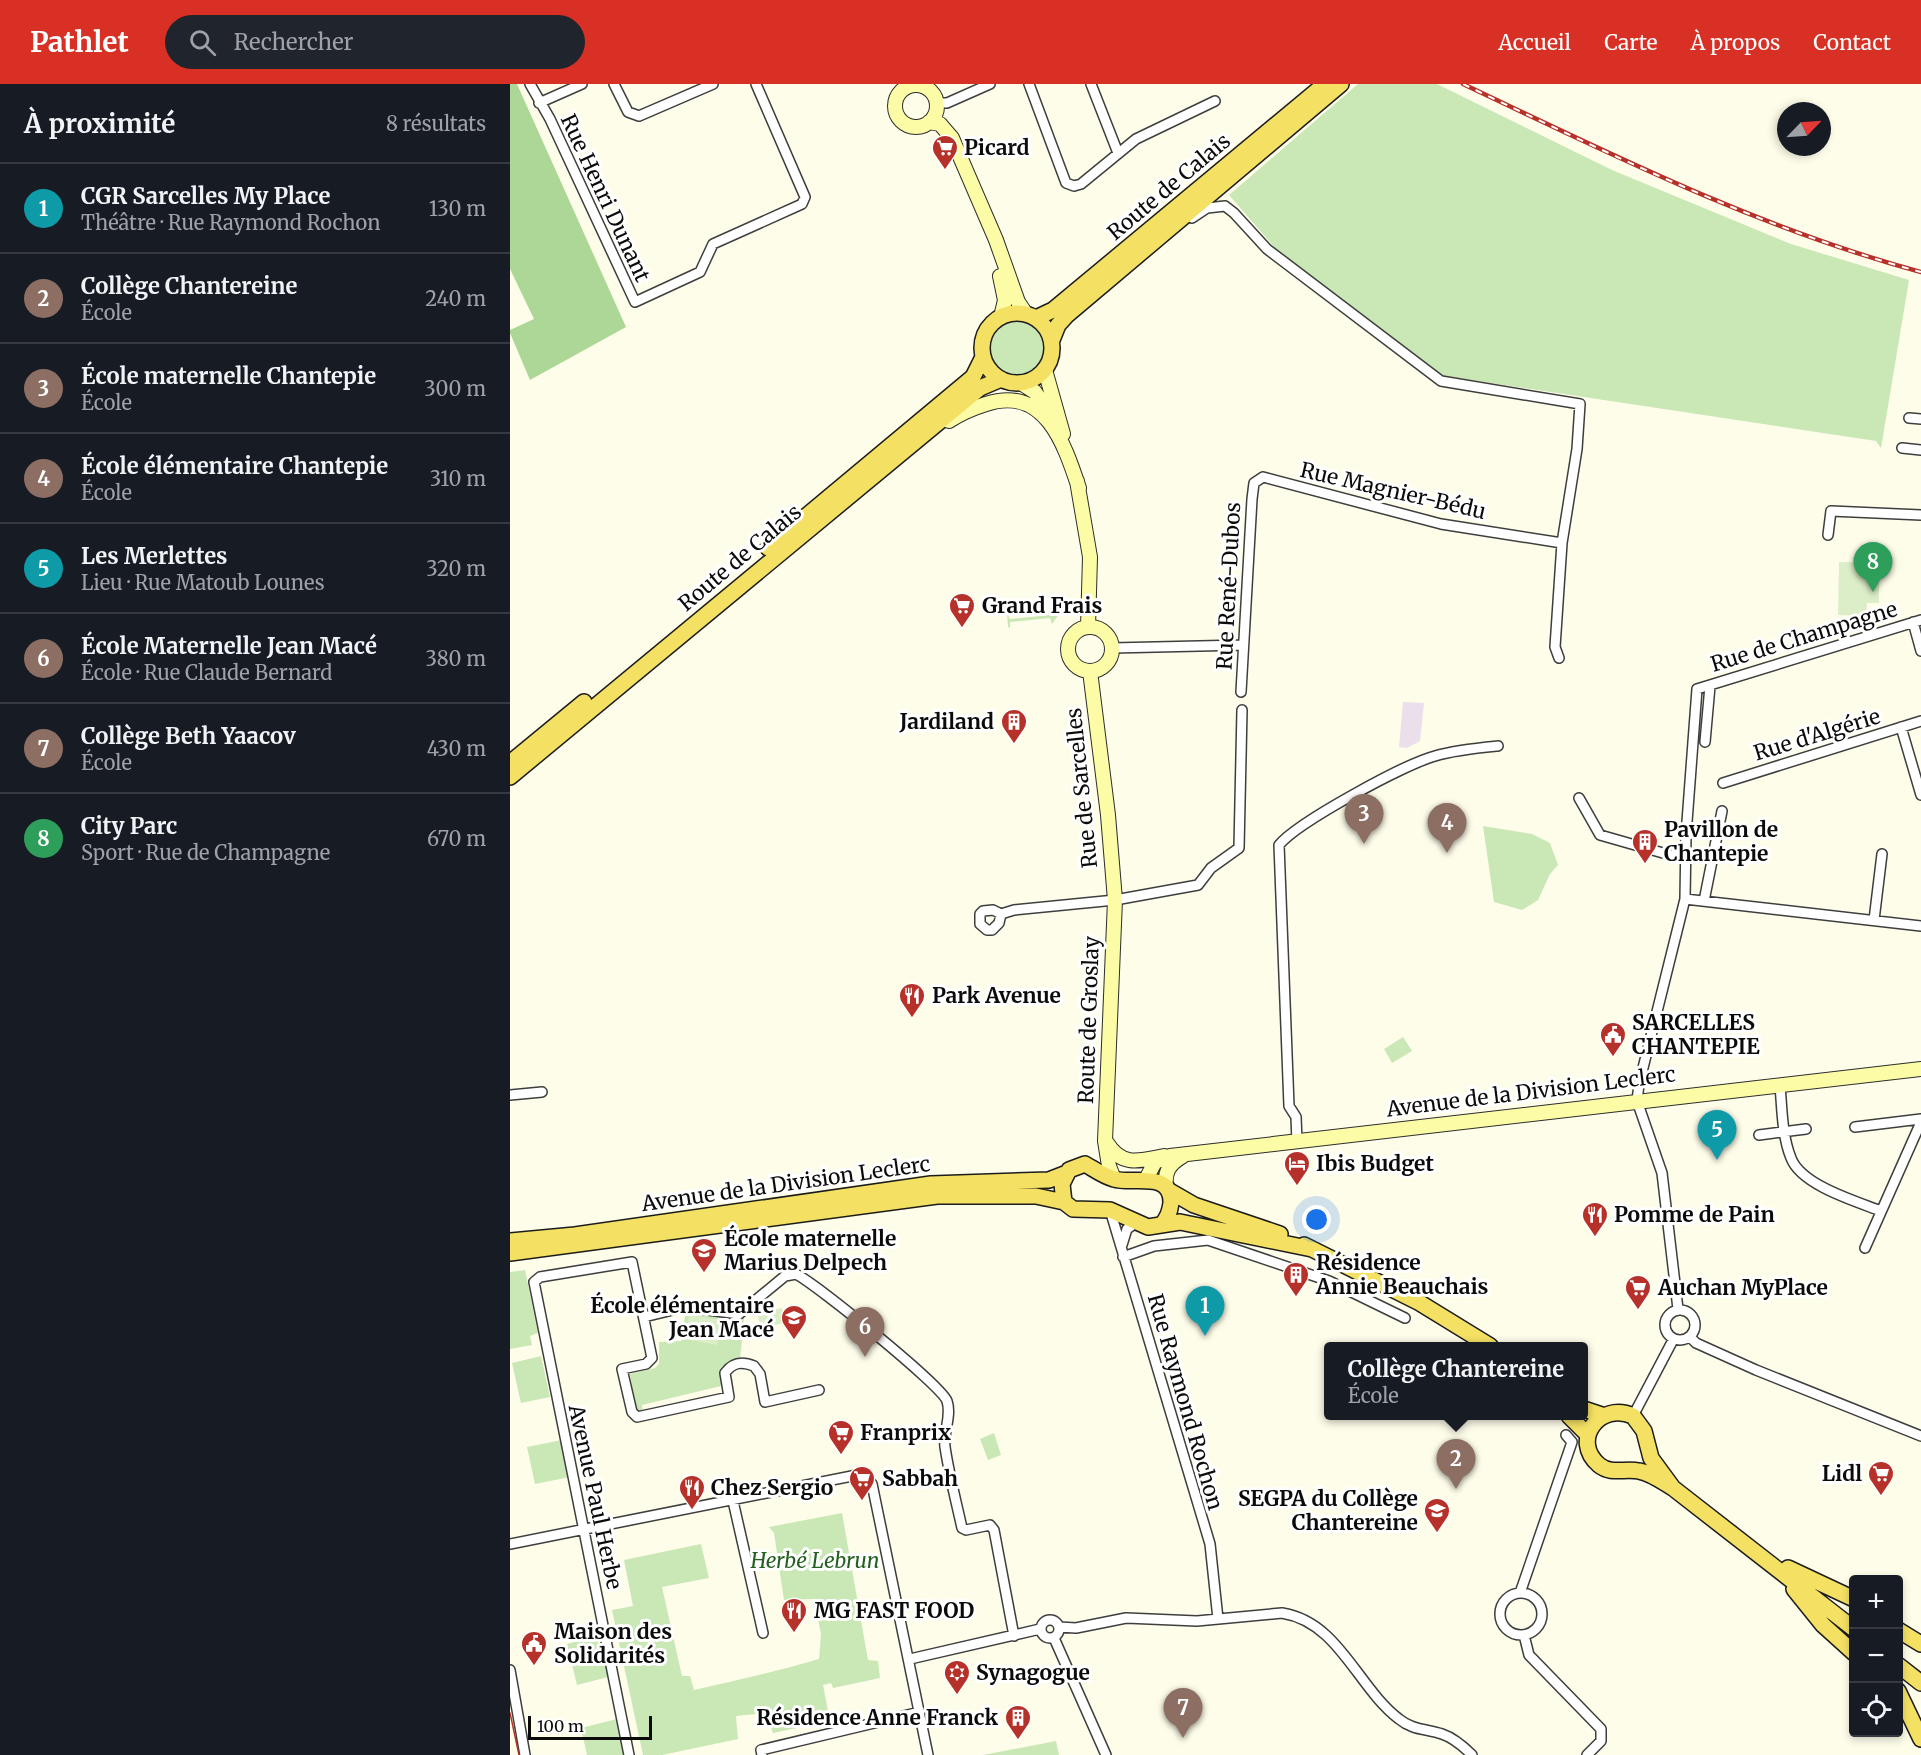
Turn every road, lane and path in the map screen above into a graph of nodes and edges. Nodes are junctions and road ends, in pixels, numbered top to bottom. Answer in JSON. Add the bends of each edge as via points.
{"nodes":[{"id":1,"x":530,"y":84,"type":"edge"},
{"id":2,"x":582,"y":84,"type":"edge"},
{"id":3,"x":614,"y":84,"type":"edge"},
{"id":4,"x":713,"y":84,"type":"edge"},
{"id":5,"x":756,"y":84,"type":"edge"},
{"id":6,"x":990,"y":84,"type":"edge"},
{"id":7,"x":1029,"y":84,"type":"edge"},
{"id":8,"x":1091,"y":84,"type":"edge"},
{"id":9,"x":1325,"y":84,"type":"edge"},
{"id":10,"x":1341,"y":84,"type":"edge"},
{"id":11,"x":908,"y":85,"type":"edge"},
{"id":12,"x":929,"y":87,"type":"edge"},
{"id":13,"x":1215,"y":101,"type":"dead end"},
{"id":14,"x":539,"y":103,"type":"junction"},
{"id":15,"x":936,"y":106,"type":"junction"},
{"id":16,"x":929,"y":122,"type":"junction"},
{"id":17,"x":1118,"y":153,"type":"junction"},
{"id":18,"x":972,"y":185,"type":"junction"},
{"id":19,"x":1146,"y":249,"type":"junction"},
{"id":20,"x":1031,"y":316,"type":"junction"},
{"id":21,"x":1001,"y":317,"type":"junction"},
{"id":22,"x":1052,"y":340,"type":"junction"},
{"id":23,"x":983,"y":357,"type":"junction"},
{"id":24,"x":1045,"y":370,"type":"junction"},
{"id":25,"x":1001,"y":380,"type":"junction"},
{"id":26,"x":1021,"y":383,"type":"junction"},
{"id":27,"x":1909,"y":418,"type":"dead end"},
{"id":28,"x":1921,"y":419,"type":"edge"},
{"id":29,"x":1062,"y":430,"type":"junction"},
{"id":30,"x":1902,"y":448,"type":"dead end"},
{"id":31,"x":1921,"y":450,"type":"edge"},
{"id":32,"x":883,"y":467,"type":"junction"},
{"id":33,"x":1254,"y":483,"type":"joint"},
{"id":34,"x":1078,"y":488,"type":"junction"},
{"id":35,"x":1921,"y":515,"type":"edge"},
{"id":36,"x":1828,"y":535,"type":"dead end"},
{"id":37,"x":1562,"y":543,"type":"junction"},
{"id":38,"x":1917,"y":621,"type":"edge"},
{"id":39,"x":1088,"y":627,"type":"junction"},
{"id":40,"x":1243,"y":645,"type":"junction"},
{"id":41,"x":1112,"y":648,"type":"junction"},
{"id":42,"x":1921,"y":651,"type":"edge"},
{"id":43,"x":1559,"y":658,"type":"dead end"},
{"id":44,"x":1090,"y":671,"type":"junction"},
{"id":45,"x":1710,"y":686,"type":"junction"},
{"id":46,"x":1241,"y":692,"type":"dead end"},
{"id":47,"x":1242,"y":710,"type":"dead end"},
{"id":48,"x":1921,"y":721,"type":"edge"},
{"id":49,"x":1901,"y":727,"type":"junction"},
{"id":50,"x":1705,"y":742,"type":"dead end"},
{"id":51,"x":1498,"y":746,"type":"dead end"},
{"id":52,"x":510,"y":763,"type":"edge"},
{"id":53,"x":510,"y":777,"type":"edge"},
{"id":54,"x":1723,"y":783,"type":"dead end"},
{"id":55,"x":1921,"y":795,"type":"edge"},
{"id":56,"x":1579,"y":798,"type":"dead end"},
{"id":57,"x":1722,"y":811,"type":"dead end"},
{"id":58,"x":1882,"y":854,"type":"dead end"},
{"id":59,"x":1685,"y":855,"type":"junction"},
{"id":60,"x":1685,"y":899,"type":"junction"},
{"id":61,"x":1115,"y":900,"type":"junction"},
{"id":62,"x":1704,"y":901,"type":"junction"},
{"id":63,"x":1001,"y":914,"type":"dead end"},
{"id":64,"x":1874,"y":920,"type":"junction"},
{"id":65,"x":1921,"y":926,"type":"edge"},
{"id":66,"x":1921,"y":1069,"type":"edge"},
{"id":67,"x":1780,"y":1085,"type":"junction"},
{"id":68,"x":542,"y":1092,"type":"dead end"},
{"id":69,"x":510,"y":1095,"type":"edge"},
{"id":70,"x":1637,"y":1101,"type":"junction"},
{"id":71,"x":1921,"y":1120,"type":"edge"},
{"id":72,"x":1855,"y":1126,"type":"dead end"},
{"id":73,"x":1806,"y":1129,"type":"dead end"},
{"id":74,"x":1785,"y":1131,"type":"junction"},
{"id":75,"x":1759,"y":1135,"type":"dead end"},
{"id":76,"x":1106,"y":1141,"type":"junction"},
{"id":77,"x":1297,"y":1142,"type":"junction"},
{"id":78,"x":1176,"y":1156,"type":"junction"},
{"id":79,"x":1082,"y":1164,"type":"junction"},
{"id":80,"x":1067,"y":1173,"type":"junction"},
{"id":81,"x":1114,"y":1179,"type":"junction"},
{"id":82,"x":1145,"y":1181,"type":"junction"},
{"id":83,"x":1167,"y":1189,"type":"junction"},
{"id":84,"x":1064,"y":1202,"type":"junction"},
{"id":85,"x":1110,"y":1210,"type":"junction"},
{"id":86,"x":1881,"y":1211,"type":"junction"},
{"id":87,"x":1137,"y":1222,"type":"junction"},
{"id":88,"x":1162,"y":1224,"type":"junction"},
{"id":89,"x":654,"y":1229,"type":"junction"},
{"id":90,"x":510,"y":1232,"type":"edge"},
{"id":91,"x":510,"y":1241,"type":"edge"},
{"id":92,"x":1864,"y":1248,"type":"dead end"},
{"id":93,"x":1312,"y":1250,"type":"junction"},
{"id":94,"x":510,"y":1253,"type":"edge"},
{"id":95,"x":1122,"y":1254,"type":"junction"},
{"id":96,"x":510,"y":1263,"type":"edge"},
{"id":97,"x":1678,"y":1309,"type":"junction"},
{"id":98,"x":644,"y":1317,"type":"junction"},
{"id":99,"x":1405,"y":1318,"type":"dead end"},
{"id":100,"x":1691,"y":1338,"type":"junction"},
{"id":101,"x":1673,"y":1340,"type":"junction"},
{"id":102,"x":1482,"y":1342,"type":"edge"},
{"id":103,"x":819,"y":1390,"type":"dead end"},
{"id":104,"x":1588,"y":1410,"type":"edge"},
{"id":105,"x":1602,"y":1415,"type":"junction"},
{"id":106,"x":1633,"y":1416,"type":"junction"},
{"id":107,"x":1573,"y":1420,"type":"edge"},
{"id":108,"x":1920,"y":1433,"type":"edge"},
{"id":109,"x":1566,"y":1435,"type":"dead end"},
{"id":110,"x":1588,"y":1435,"type":"junction"},
{"id":111,"x":1647,"y":1444,"type":"junction"},
{"id":112,"x":1627,"y":1469,"type":"junction"},
{"id":113,"x":1673,"y":1488,"type":"junction"},
{"id":114,"x":733,"y":1501,"type":"junction"},
{"id":115,"x":584,"y":1531,"type":"junction"},
{"id":116,"x":510,"y":1544,"type":"edge"},
{"id":117,"x":1751,"y":1548,"type":"junction"},
{"id":118,"x":1520,"y":1593,"type":"junction"},
{"id":119,"x":1849,"y":1597,"type":"edge"},
{"id":120,"x":1218,"y":1619,"type":"junction"},
{"id":121,"x":1849,"y":1623,"type":"edge"},
{"id":122,"x":1059,"y":1627,"type":"junction"},
{"id":123,"x":1040,"y":1629,"type":"junction"},
{"id":124,"x":763,"y":1633,"type":"dead end"},
{"id":125,"x":1903,"y":1633,"type":"edge"},
{"id":126,"x":1524,"y":1635,"type":"junction"},
{"id":127,"x":1014,"y":1636,"type":"junction"},
{"id":128,"x":1054,"y":1638,"type":"junction"},
{"id":129,"x":1921,"y":1644,"type":"edge"},
{"id":130,"x":1849,"y":1649,"type":"edge"},
{"id":131,"x":910,"y":1659,"type":"junction"},
{"id":132,"x":1903,"y":1661,"type":"edge"},
{"id":133,"x":1903,"y":1668,"type":"edge"},
{"id":134,"x":510,"y":1670,"type":"edge"},
{"id":135,"x":1921,"y":1675,"type":"edge"},
{"id":136,"x":1921,"y":1683,"type":"edge"},
{"id":137,"x":1903,"y":1701,"type":"edge"},
{"id":138,"x":920,"y":1712,"type":"junction"},
{"id":139,"x":1921,"y":1739,"type":"edge"},
{"id":140,"x":780,"y":1750,"type":"edge"},
{"id":141,"x":525,"y":1755,"type":"edge"},
{"id":142,"x":629,"y":1755,"type":"edge"},
{"id":143,"x":762,"y":1755,"type":"edge"},
{"id":144,"x":928,"y":1755,"type":"edge"},
{"id":145,"x":1106,"y":1755,"type":"edge"},
{"id":146,"x":1472,"y":1755,"type":"edge"},
{"id":147,"x":1587,"y":1755,"type":"edge"}],
"edges":[{"from":1,"to":14,"type":"street","name":"Rue Henri Dunant"},
{"from":2,"to":14,"type":"street","name":"Rue Henri Dunant"},
{"from":3,"to":4,"type":"street","via":[[628,112],[639,116]]},
{"from":5,"to":14,"type":"street","name":"Rue Henri Dunant","via":[[805,197],[802,204],[713,244],[700,272],[634,302],[550,119]]},
{"from":6,"to":15,"type":"street"},
{"from":7,"to":17,"type":"street","via":[[1066,183],[1081,184]]},
{"from":8,"to":17,"type":"street"},
{"from":9,"to":20,"type":"main road","name":"Route de Calais","via":[[1053,310]]},
{"from":10,"to":19,"type":"main road","name":"Route de Calais"},
{"from":11,"to":12,"type":"main road"},
{"from":11,"to":16,"type":"main road","via":[[896,97],[899,118],[912,126]]},
{"from":12,"to":15,"type":"main road"},
{"from":13,"to":17,"type":"street"},
{"from":15,"to":16,"type":"main road"},
{"from":15,"to":18,"type":"main road","via":[[953,130]]},
{"from":16,"to":18,"type":"main road","via":[[947,130]]},
{"from":18,"to":20,"type":"main road","via":[[1018,302]]},
{"from":18,"to":21,"type":"main road","via":[[1004,289]]},
{"from":19,"to":22,"type":"main road","name":"Route de Calais","via":[[1063,320]]},
{"from":19,"to":37,"type":"street","via":[[1207,208],[1225,206],[1267,249],[1441,381],[1580,404]]},
{"from":20,"to":21,"type":"main road","via":[[1015,313]]},
{"from":20,"to":22,"type":"main road","via":[[1045,326]]},
{"from":21,"to":23,"type":"main road","via":[[984,336]]},
{"from":22,"to":24,"type":"main road","via":[[1052,356]]},
{"from":23,"to":25,"type":"main road"},
{"from":23,"to":52,"type":"main road","name":"Route de Calais","via":[[968,381]]},
{"from":24,"to":26,"type":"main road"},
{"from":24,"to":29,"type":"main road"},
{"from":25,"to":26,"type":"main road"},
{"from":25,"to":32,"type":"main road","name":"Route de Calais","via":[[980,388]]},
{"from":26,"to":29,"type":"main road","via":[[1038,395]]},
{"from":27,"to":28,"type":"street"},
{"from":29,"to":34,"type":"main road"},
{"from":30,"to":31,"type":"street"},
{"from":32,"to":34,"type":"main road","via":[[961,413],[1011,399],[1032,406],[1052,425]]},
{"from":32,"to":53,"type":"main road","name":"Route de Calais"},
{"from":33,"to":37,"type":"street","name":"Rue Magnier-Bédu","via":[[1263,477],[1441,524]]},
{"from":33,"to":40,"type":"street","name":"Rue René-Dubos"},
{"from":34,"to":39,"type":"main road","via":[[1090,557]]},
{"from":35,"to":36,"type":"street","via":[[1831,511]]},
{"from":37,"to":43,"type":"street","via":[[1555,647]]},
{"from":38,"to":42,"type":"street"},
{"from":38,"to":45,"type":"street","name":"Rue de Champagne"},
{"from":39,"to":41,"type":"main road","via":[[1107,635]]},
{"from":39,"to":44,"type":"main road","via":[[1072,636],[1068,648],[1072,662]]},
{"from":40,"to":41,"type":"street"},
{"from":40,"to":46,"type":"street","name":"Rue René-Dubos"},
{"from":41,"to":44,"type":"main road","via":[[1108,662]]},
{"from":44,"to":61,"type":"main road","name":"Rue de Sarcelles"},
{"from":45,"to":50,"type":"street"},
{"from":45,"to":59,"type":"street","name":"Rue de Champagne","via":[[1697,689]]},
{"from":47,"to":61,"type":"street","via":[[1239,848],[1212,867],[1198,885]]},
{"from":48,"to":49,"type":"street","name":"Rue d'Algérie"},
{"from":49,"to":54,"type":"street","name":"Rue d'Algérie"},
{"from":49,"to":55,"type":"street"},
{"from":51,"to":77,"type":"street","via":[[1422,760],[1352,796],[1279,844],[1289,1106],[1296,1116]]},
{"from":56,"to":59,"type":"street","via":[[1600,835],[1670,855]]},
{"from":57,"to":62,"type":"street"},
{"from":58,"to":64,"type":"street"},
{"from":59,"to":60,"type":"street"},
{"from":60,"to":62,"type":"street"},
{"from":60,"to":70,"type":"street"},
{"from":61,"to":63,"type":"street"},
{"from":61,"to":76,"type":"main road","name":"Route de Groslay"},
{"from":62,"to":64,"type":"street"},
{"from":64,"to":65,"type":"street"},
{"from":66,"to":67,"type":"main road","name":"Avenue de la Division Leclerc"},
{"from":67,"to":70,"type":"main road","name":"Avenue de la Division Leclerc"},
{"from":67,"to":74,"type":"street"},
{"from":68,"to":69,"type":"street"},
{"from":70,"to":77,"type":"main road","name":"Avenue de la Division Leclerc"},
{"from":70,"to":97,"type":"street","via":[[1662,1173]]},
{"from":71,"to":72,"type":"street"},
{"from":71,"to":86,"type":"street"},
{"from":73,"to":74,"type":"street"},
{"from":74,"to":75,"type":"street"},
{"from":74,"to":86,"type":"street","via":[[1791,1159],[1800,1173]]},
{"from":76,"to":78,"type":"main road","name":"Avenue de la Division Leclerc","via":[[1124,1160]]},
{"from":76,"to":79,"type":"main road","via":[[1095,1158]]},
{"from":76,"to":81,"type":"main road","name":"Route de Groslay"},
{"from":77,"to":78,"type":"main road","name":"Avenue de la Division Leclerc"},
{"from":78,"to":82,"type":"main road","via":[[1155,1162]]},
{"from":78,"to":83,"type":"main road","via":[[1167,1169]]},
{"from":79,"to":80,"type":"main road","name":"Avenue de la Division Leclerc"},
{"from":79,"to":81,"type":"main road"},
{"from":80,"to":84,"type":"main road","via":[[1062,1188]]},
{"from":80,"to":89,"type":"main road","name":"Avenue de la Division Leclerc","via":[[1049,1180],[931,1184]]},
{"from":81,"to":82,"type":"main road"},
{"from":82,"to":83,"type":"main road","via":[[1156,1180]]},
{"from":83,"to":88,"type":"main road","via":[[1170,1210]]},
{"from":83,"to":93,"type":"main road","via":[[1194,1205],[1274,1231]]},
{"from":84,"to":85,"type":"main road","name":"Avenue de la Division Leclerc","via":[[1077,1210]]},
{"from":84,"to":89,"type":"main road","name":"Avenue de la Division Leclerc","via":[[1036,1196],[937,1196]]},
{"from":85,"to":87,"type":"main road"},
{"from":85,"to":95,"type":"street","name":"Rue Raymond Rochon"},
{"from":86,"to":92,"type":"street"},
{"from":87,"to":88,"type":"main road","via":[[1148,1227]]},
{"from":87,"to":95,"type":"street","via":[[1124,1234]]},
{"from":88,"to":93,"type":"main road","via":[[1190,1224]]},
{"from":89,"to":90,"type":"main road","via":[[563,1227]]},
{"from":89,"to":91,"type":"main road","name":"Avenue de la Division Leclerc"},
{"from":89,"to":94,"type":"main road","name":"Avenue de la Division Leclerc"},
{"from":89,"to":96,"type":"main road","via":[[581,1255]]},
{"from":93,"to":102,"type":"main road","via":[[1391,1287]]},
{"from":95,"to":99,"type":"street","via":[[1208,1240],[1329,1281]]},
{"from":95,"to":120,"type":"street","name":"Rue Raymond Rochon","via":[[1210,1544]]},
{"from":97,"to":100,"type":"street","via":[[1689,1314],[1694,1331]]},
{"from":97,"to":101,"type":"street","via":[[1666,1320]]},
{"from":98,"to":103,"type":"street","via":[[652,1358],[650,1362],[622,1369],[632,1412],[637,1417],[729,1397],[725,1373],[739,1362],[754,1366],[765,1402]]},
{"from":98,"to":115,"type":"street","name":"Avenue Paul Herbe","via":[[632,1262],[540,1277],[534,1282]]},
{"from":98,"to":127,"type":"street","via":[[686,1307],[739,1314],[785,1276],[796,1274],[920,1373],[943,1393],[948,1403],[945,1447],[962,1528],[990,1525],[994,1530]]},
{"from":100,"to":101,"type":"street"},
{"from":100,"to":108,"type":"street","via":[[1756,1370]]},
{"from":101,"to":106,"type":"street"},
{"from":104,"to":105,"type":"main road"},
{"from":105,"to":106,"type":"main road","via":[[1615,1411]]},
{"from":105,"to":110,"type":"main road"},
{"from":106,"to":111,"type":"main road","via":[[1642,1425]]},
{"from":107,"to":110,"type":"main road"},
{"from":109,"to":118,"type":"street","via":[[1572,1442]]},
{"from":110,"to":112,"type":"main road","via":[[1590,1453],[1599,1466],[1615,1471]]},
{"from":111,"to":112,"type":"main road","via":[[1641,1460]]},
{"from":111,"to":113,"type":"main road","via":[[1654,1464]]},
{"from":112,"to":113,"type":"main road","via":[[1645,1472]]},
{"from":113,"to":117,"type":"main road"},
{"from":114,"to":115,"type":"street"},
{"from":114,"to":124,"type":"street"},
{"from":114,"to":131,"type":"street","via":[[862,1474],[872,1485]]},
{"from":115,"to":116,"type":"street"},
{"from":115,"to":142,"type":"street","name":"Avenue Paul Herbe"},
{"from":117,"to":119,"type":"main road"},
{"from":117,"to":121,"type":"main road"},
{"from":117,"to":130,"type":"main road"},
{"from":118,"to":126,"type":"street","via":[[1538,1601],[1542,1614],[1538,1626]]},
{"from":118,"to":126,"type":"street","via":[[1503,1603],[1500,1616],[1506,1628]]},
{"from":120,"to":122,"type":"street","via":[[1126,1618],[1076,1628]]},
{"from":120,"to":146,"type":"street","via":[[1282,1613],[1310,1621],[1324,1632],[1399,1720],[1444,1735]]},
{"from":122,"to":123,"type":"street","via":[[1050,1620]]},
{"from":122,"to":128,"type":"street"},
{"from":123,"to":127,"type":"street"},
{"from":123,"to":128,"type":"street","via":[[1045,1637]]},
{"from":125,"to":129,"type":"main road"},
{"from":126,"to":147,"type":"street","via":[[1529,1654],[1601,1729],[1601,1741]]},
{"from":127,"to":131,"type":"street"},
{"from":128,"to":145,"type":"street"},
{"from":131,"to":138,"type":"street"},
{"from":132,"to":135,"type":"main road"},
{"from":133,"to":136,"type":"main road"},
{"from":134,"to":141,"type":"street"},
{"from":137,"to":139,"type":"main road"},
{"from":138,"to":140,"type":"street"},
{"from":138,"to":144,"type":"street"},
{"from":140,"to":143,"type":"street","via":[[761,1750]]}]}
